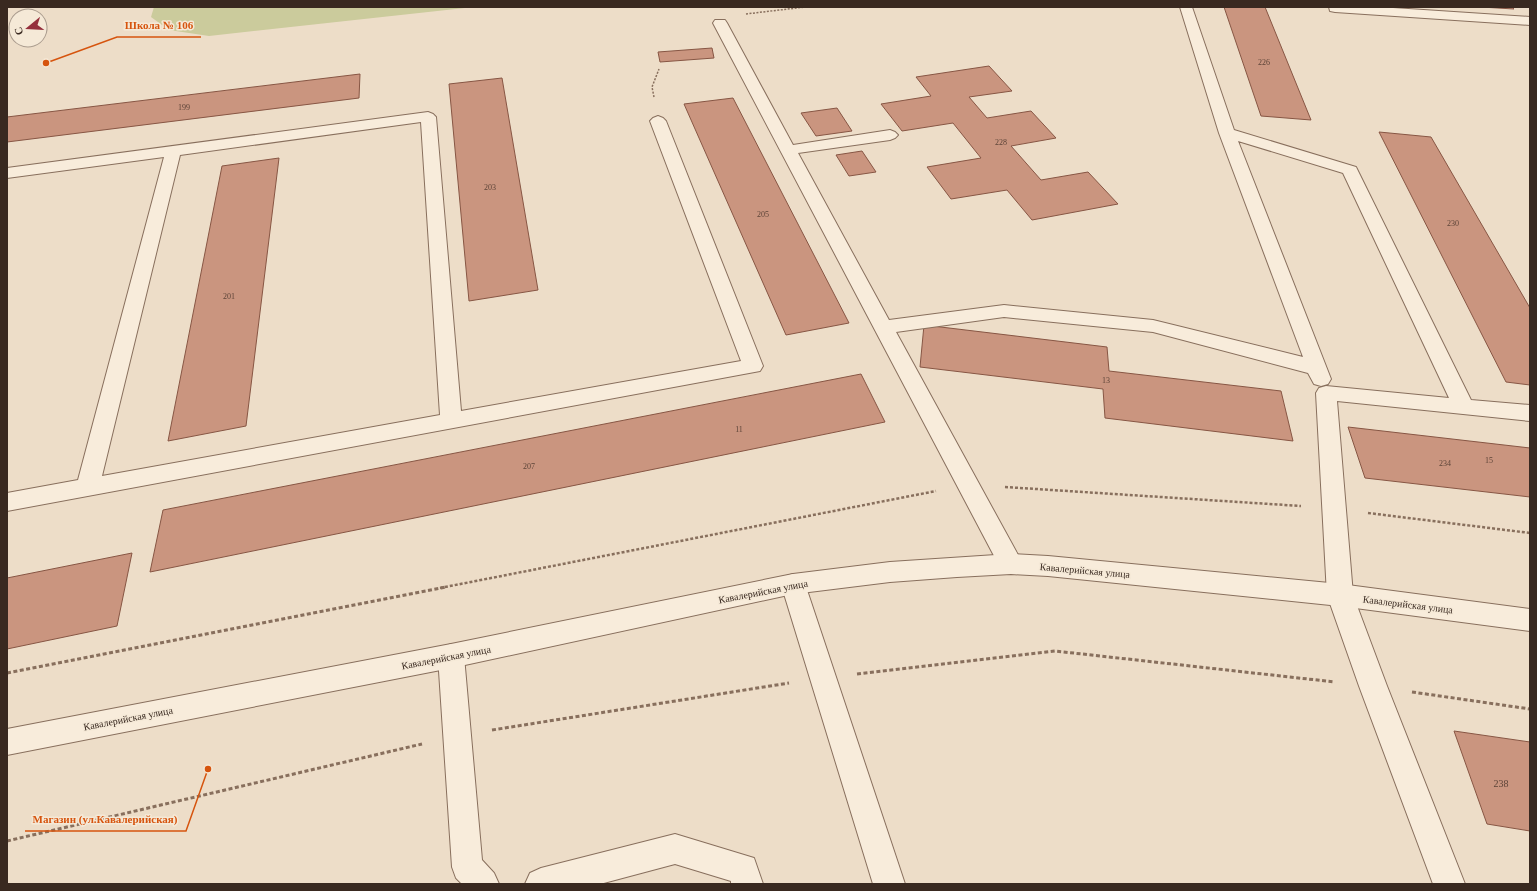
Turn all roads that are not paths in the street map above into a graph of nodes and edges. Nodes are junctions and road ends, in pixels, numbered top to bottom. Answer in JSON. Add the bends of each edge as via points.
{"nodes":[{"id":1,"x":1186,"y":7,"type":"edge"},
{"id":2,"x":1335,"y":8,"type":"edge"},
{"id":3,"x":1530,"y":21,"type":"edge"},
{"id":4,"x":720,"y":23,"type":"road end"},
{"id":5,"x":658,"y":121,"type":"dead end"},
{"id":6,"x":1227,"y":132,"type":"junction"},
{"id":7,"x":890,"y":135,"type":"dead end"},
{"id":8,"x":173,"y":150,"type":"junction"},
{"id":9,"x":789,"y":150,"type":"junction"},
{"id":10,"x":7,"y":173,"type":"edge"},
{"id":11,"x":883,"y":327,"type":"junction"},
{"id":12,"x":1317,"y":368,"type":"junction"},
{"id":13,"x":1326,"y":393,"type":"junction"},
{"id":14,"x":1464,"y":406,"type":"junction"},
{"id":15,"x":1530,"y":413,"type":"edge"},
{"id":16,"x":451,"y":421,"type":"junction"},
{"id":17,"x":88,"y":487,"type":"junction"},
{"id":18,"x":7,"y":502,"type":"edge"},
{"id":19,"x":1011,"y":564,"type":"junction"},
{"id":20,"x":793,"y":584,"type":"junction"},
{"id":21,"x":1340,"y":595,"type":"junction"},
{"id":22,"x":1530,"y":620,"type":"edge"},
{"id":23,"x":451,"y":656,"type":"junction"},
{"id":24,"x":7,"y":742,"type":"edge"},
{"id":25,"x":483,"y":884,"type":"edge"},
{"id":26,"x":541,"y":884,"type":"edge"},
{"id":27,"x":747,"y":884,"type":"edge"},
{"id":28,"x":889,"y":884,"type":"edge"},
{"id":29,"x":1449,"y":884,"type":"edge"}],
"edges":[{"from":1,"to":6,"type":"street"},
{"from":2,"to":3,"type":"street"},
{"from":4,"to":9,"type":"street"},
{"from":5,"to":16,"type":"street","via":[[753,366]]},
{"from":6,"to":12,"type":"street"},
{"from":6,"to":14,"type":"street","via":[[1350,170]]},
{"from":7,"to":9,"type":"street"},
{"from":8,"to":10,"type":"street"},
{"from":8,"to":16,"type":"street","via":[[428,117]]},
{"from":8,"to":17,"type":"street"},
{"from":9,"to":11,"type":"street"},
{"from":11,"to":12,"type":"street","via":[[1004,311],[1153,326]]},
{"from":11,"to":19,"type":"street"},
{"from":12,"to":13,"type":"street"},
{"from":13,"to":14,"type":"street"},
{"from":13,"to":21,"type":"street"},
{"from":14,"to":15,"type":"street"},
{"from":16,"to":17,"type":"street"},
{"from":17,"to":18,"type":"street"},
{"from":19,"to":20,"type":"street","name":"Кавалерийская улица","via":[[890,572]]},
{"from":19,"to":21,"type":"street","name":"Кавалерийская улица"},
{"from":20,"to":23,"type":"street","name":"Кавалерийская улица"},
{"from":20,"to":28,"type":"street"},
{"from":21,"to":22,"type":"street","name":"Кавалерийская улица"},
{"from":21,"to":29,"type":"street"},
{"from":23,"to":24,"type":"street","name":"Кавалерийская улица"},
{"from":23,"to":25,"type":"street","via":[[467,867]]},
{"from":26,"to":27,"type":"street","via":[[675,849],[743,869]]}]}
